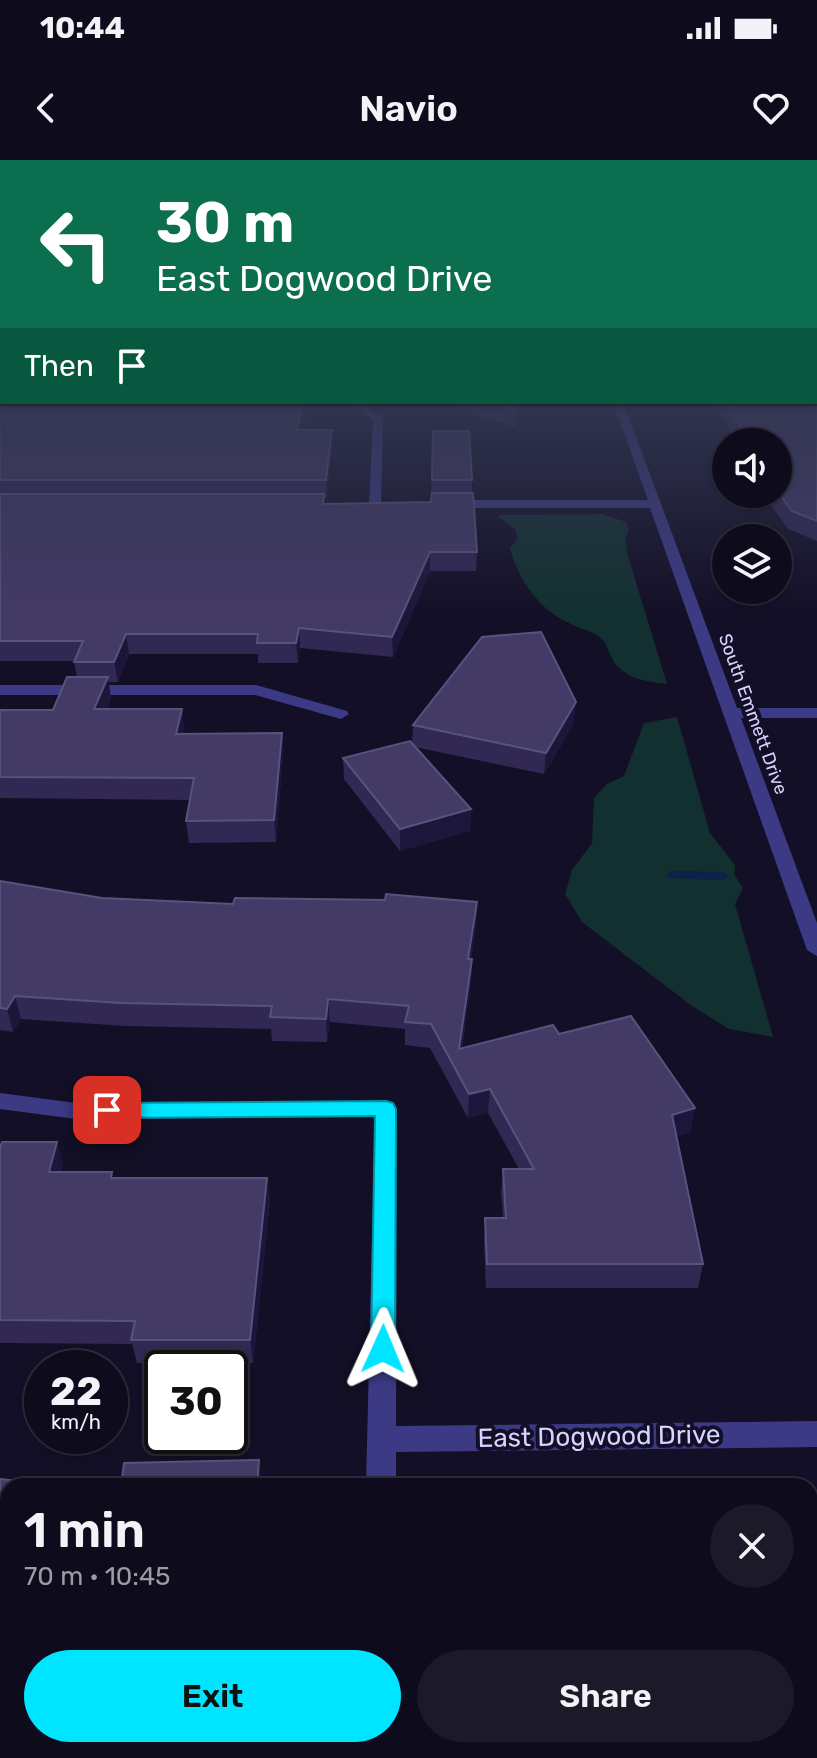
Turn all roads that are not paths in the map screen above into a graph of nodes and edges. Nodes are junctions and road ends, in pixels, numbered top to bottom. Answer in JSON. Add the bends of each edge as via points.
{"nodes":[{"id":1,"x":376,"y":467,"type":"edge"},
{"id":2,"x":642,"y":467,"type":"edge"},
{"id":3,"x":435,"y":504,"type":"edge"},
{"id":4,"x":656,"y":504,"type":"junction"},
{"id":5,"x":359,"y":505,"type":"edge"},
{"id":6,"x":375,"y":505,"type":"junction"},
{"id":7,"x":390,"y":505,"type":"edge"},
{"id":8,"x":0,"y":690,"type":"edge"},
{"id":9,"x":731,"y":713,"type":"junction"},
{"id":10,"x":817,"y":713,"type":"edge"},
{"id":11,"x":341,"y":714,"type":"dead end"},
{"id":12,"x":817,"y":950,"type":"edge"},
{"id":13,"x":0,"y":1101,"type":"edge"},
{"id":14,"x":817,"y":1434,"type":"edge"},
{"id":15,"x":382,"y":1439,"type":"junction"},
{"id":16,"x":381,"y":1478,"type":"edge"}],
"edges":[{"from":1,"to":6,"type":"street"},
{"from":2,"to":4,"type":"street","name":"South Emmett Drive"},
{"from":3,"to":4,"type":"street"},
{"from":4,"to":9,"type":"street","name":"South Emmett Drive"},
{"from":5,"to":6,"type":"street"},
{"from":6,"to":7,"type":"street"},
{"from":8,"to":11,"type":"street","via":[[256,690]]},
{"from":9,"to":10,"type":"street"},
{"from":9,"to":12,"type":"street","name":"South Emmett Drive"},
{"from":13,"to":15,"type":"street","via":[[76,1111],[386,1109]]},
{"from":14,"to":15,"type":"street","name":"East Dogwood Drive"},
{"from":15,"to":16,"type":"street"}]}
